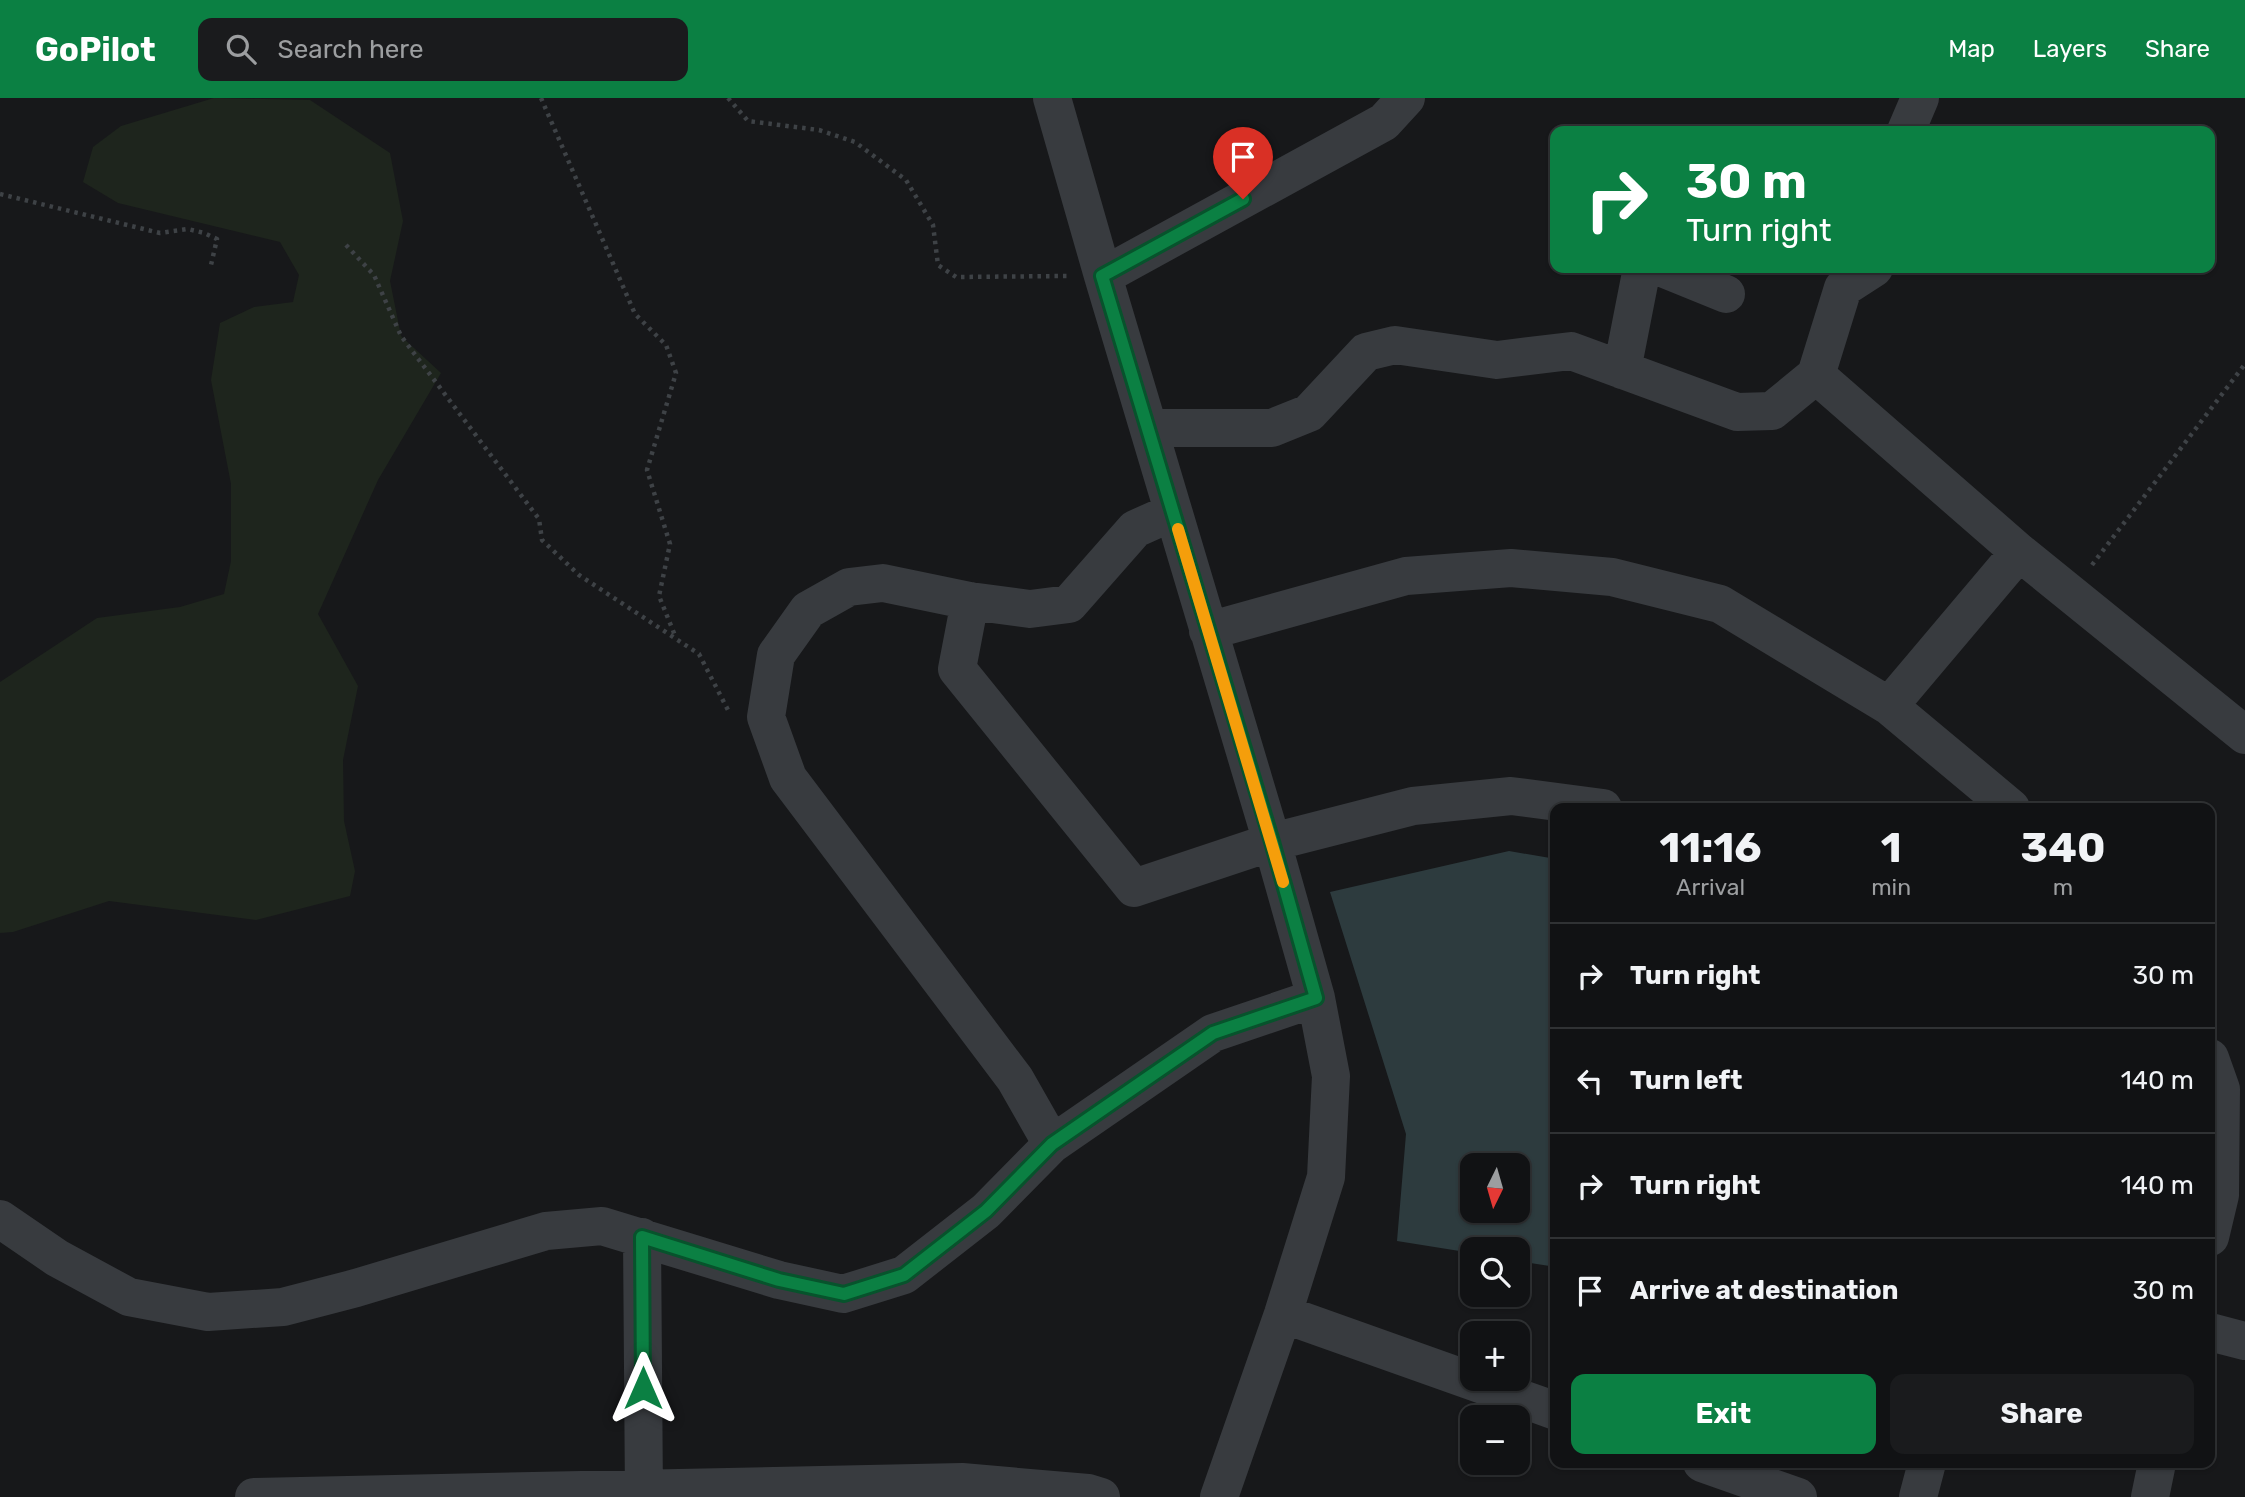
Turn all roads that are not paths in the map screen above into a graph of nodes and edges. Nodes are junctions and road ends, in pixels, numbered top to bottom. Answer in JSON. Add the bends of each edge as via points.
{"nodes":[{"id":1,"x":1052,"y":98,"type":"edge"},
{"id":2,"x":1406,"y":98,"type":"edge"},
{"id":3,"x":1920,"y":98,"type":"edge"},
{"id":4,"x":1908,"y":126,"type":"edge"},
{"id":5,"x":1641,"y":273,"type":"edge"},
{"id":6,"x":1674,"y":273,"type":"edge"},
{"id":7,"x":1866,"y":273,"type":"edge"},
{"id":8,"x":1102,"y":276,"type":"junction"},
{"id":9,"x":1726,"y":294,"type":"dead end"},
{"id":10,"x":1622,"y":370,"type":"junction"},
{"id":11,"x":1816,"y":375,"type":"junction"},
{"id":12,"x":1150,"y":428,"type":"junction"},
{"id":13,"x":1173,"y":512,"type":"junction"},
{"id":14,"x":2019,"y":552,"type":"junction"},
{"id":15,"x":970,"y":601,"type":"junction"},
{"id":16,"x":1208,"y":631,"type":"junction"},
{"id":17,"x":1889,"y":706,"type":"junction"},
{"id":18,"x":2245,"y":735,"type":"edge"},
{"id":19,"x":1565,"y":803,"type":"edge"},
{"id":20,"x":2005,"y":803,"type":"edge"},
{"id":21,"x":1272,"y":842,"type":"junction"},
{"id":22,"x":1316,"y":998,"type":"junction"},
{"id":23,"x":2215,"y":1072,"type":"edge"},
{"id":24,"x":1052,"y":1144,"type":"junction"},
{"id":25,"x":2215,"y":1216,"type":"edge"},
{"id":26,"x":0,"y":1219,"type":"edge"},
{"id":27,"x":642,"y":1237,"type":"junction"},
{"id":28,"x":1283,"y":1314,"type":"junction"},
{"id":29,"x":2215,"y":1333,"type":"edge"},
{"id":30,"x":2245,"y":1341,"type":"edge"},
{"id":31,"x":1550,"y":1409,"type":"edge"},
{"id":32,"x":1716,"y":1468,"type":"edge"},
{"id":33,"x":1926,"y":1468,"type":"edge"},
{"id":34,"x":2157,"y":1468,"type":"edge"},
{"id":35,"x":644,"y":1493,"type":"edge"},
{"id":36,"x":254,"y":1497,"type":"edge"},
{"id":37,"x":1101,"y":1497,"type":"edge"},
{"id":38,"x":1219,"y":1497,"type":"edge"},
{"id":39,"x":1798,"y":1497,"type":"edge"},
{"id":40,"x":1919,"y":1497,"type":"edge"},
{"id":41,"x":2150,"y":1497,"type":"edge"}],
"edges":[{"from":1,"to":8,"type":"street"},
{"from":2,"to":8,"type":"street","via":[[1384,122]]},
{"from":3,"to":4,"type":"street"},
{"from":5,"to":10,"type":"street"},
{"from":6,"to":9,"type":"street"},
{"from":7,"to":11,"type":"street","via":[[1843,288]]},
{"from":8,"to":12,"type":"street"},
{"from":10,"to":11,"type":"street","via":[[1737,412],[1772,411]]},
{"from":10,"to":12,"type":"street","via":[[1571,351],[1497,360],[1395,345],[1366,352],[1309,413],[1272,428]]},
{"from":11,"to":14,"type":"street"},
{"from":12,"to":13,"type":"street"},
{"from":13,"to":15,"type":"street","via":[[1136,529],[1069,604],[1030,609]]},
{"from":13,"to":16,"type":"street"},
{"from":14,"to":17,"type":"street"},
{"from":14,"to":18,"type":"street"},
{"from":15,"to":21,"type":"street","via":[[957,669],[1134,888]]},
{"from":15,"to":24,"type":"street","via":[[883,583],[849,587],[808,610],[776,655],[766,717],[788,778],[1015,1079]]},
{"from":16,"to":17,"type":"street","via":[[1406,576],[1511,568],[1612,577],[1720,604]]},
{"from":16,"to":21,"type":"street"},
{"from":17,"to":20,"type":"street"},
{"from":19,"to":21,"type":"street","via":[[1511,796],[1413,806]]},
{"from":21,"to":22,"type":"street"},
{"from":22,"to":24,"type":"street","via":[[1213,1033]]},
{"from":22,"to":28,"type":"street","via":[[1331,1076],[1326,1177]]},
{"from":23,"to":25,"type":"street","via":[[2221,1102],[2220,1195]]},
{"from":24,"to":27,"type":"street","via":[[986,1211],[904,1275],[844,1294],[779,1280]]},
{"from":26,"to":27,"type":"street","via":[[57,1258],[129,1297],[208,1312],[283,1307],[545,1230],[602,1226]]},
{"from":27,"to":35,"type":"street"},
{"from":28,"to":31,"type":"street"},
{"from":28,"to":38,"type":"street"},
{"from":29,"to":30,"type":"street"},
{"from":32,"to":39,"type":"street"},
{"from":33,"to":40,"type":"street"},
{"from":34,"to":41,"type":"street"},
{"from":35,"to":36,"type":"street"},
{"from":35,"to":37,"type":"street","via":[[962,1482]]}]}
